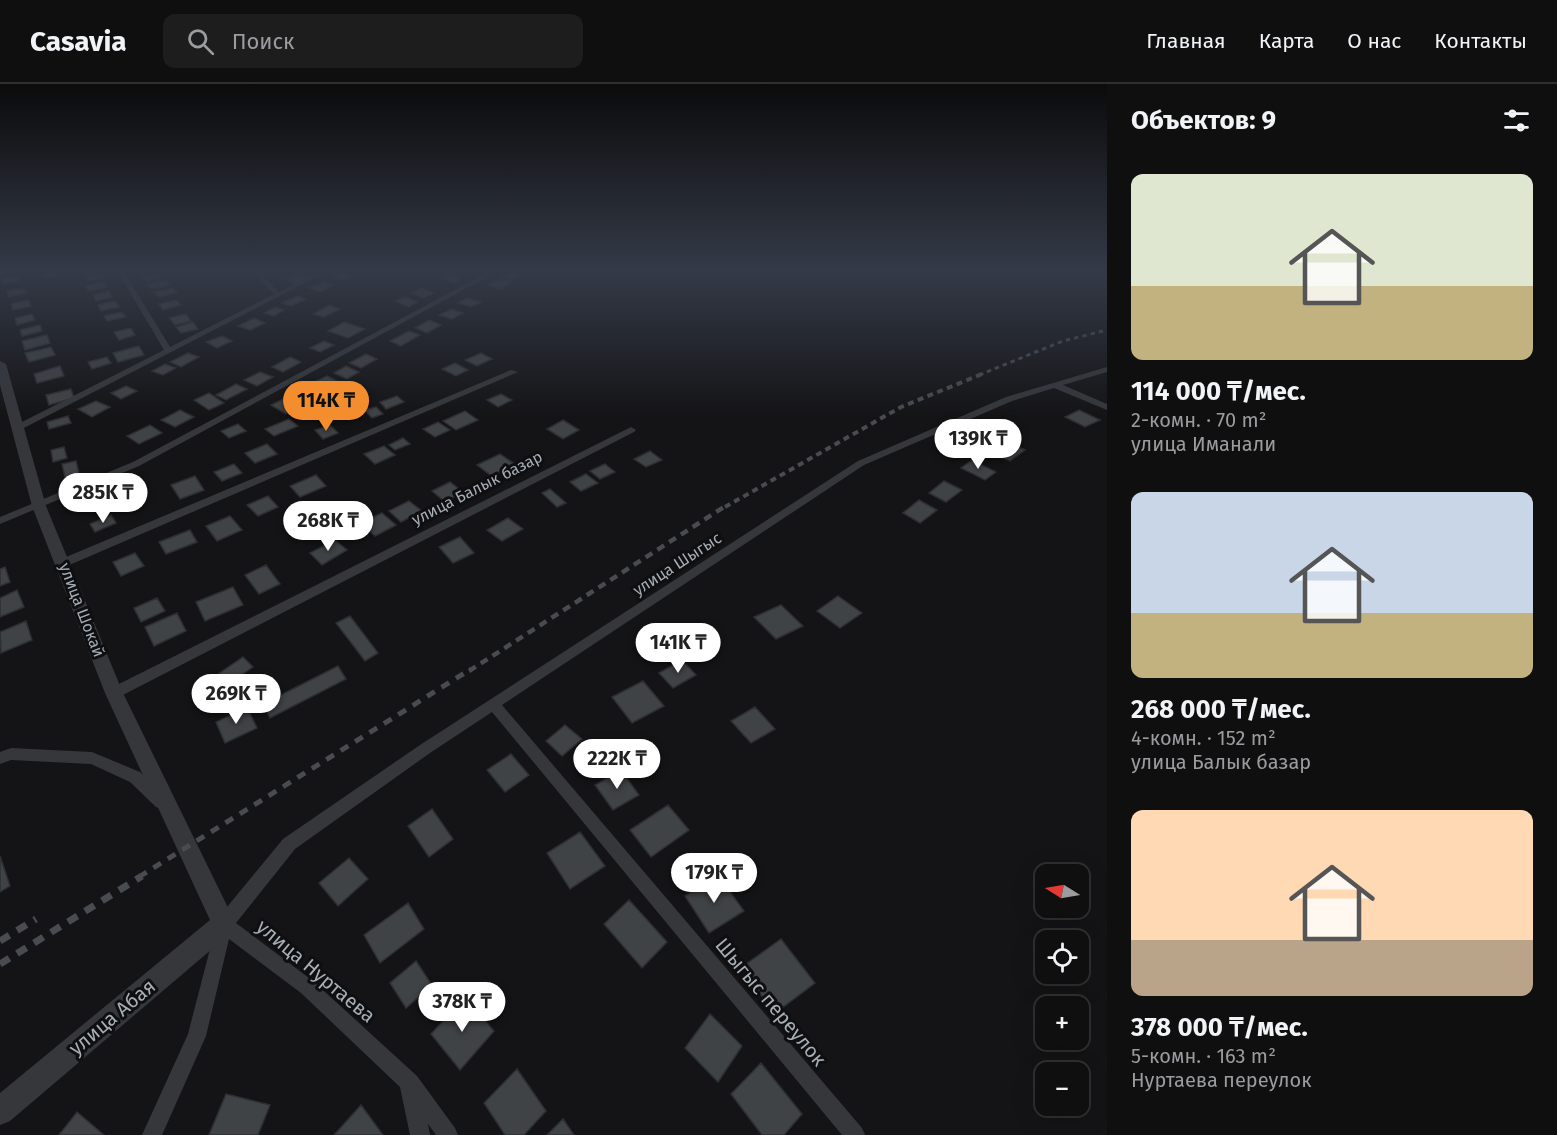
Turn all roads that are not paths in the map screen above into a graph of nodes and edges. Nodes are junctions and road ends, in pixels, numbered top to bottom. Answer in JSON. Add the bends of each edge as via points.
{"nodes":[{"id":1,"x":150,"y":319,"type":"edge"},
{"id":2,"x":232,"y":319,"type":"edge"},
{"id":3,"x":405,"y":319,"type":"edge"},
{"id":4,"x":169,"y":351,"type":"junction"},
{"id":5,"x":0,"y":364,"type":"edge"},
{"id":6,"x":1107,"y":369,"type":"edge"},
{"id":7,"x":514,"y":372,"type":"dead end"},
{"id":8,"x":1055,"y":385,"type":"junction"},
{"id":9,"x":1107,"y":407,"type":"edge"},
{"id":10,"x":17,"y":429,"type":"junction"},
{"id":11,"x":631,"y":430,"type":"dead end"},
{"id":12,"x":39,"y":507,"type":"junction"},
{"id":13,"x":0,"y":521,"type":"edge"},
{"id":14,"x":63,"y":563,"type":"junction"},
{"id":15,"x":114,"y":693,"type":"junction"},
{"id":16,"x":493,"y":704,"type":"junction"},
{"id":17,"x":0,"y":758,"type":"edge"},
{"id":18,"x":173,"y":815,"type":"junction"},
{"id":19,"x":224,"y":924,"type":"junction"},
{"id":20,"x":410,"y":1083,"type":"junction"},
{"id":21,"x":0,"y":1111,"type":"edge"},
{"id":22,"x":152,"y":1135,"type":"edge"},
{"id":23,"x":420,"y":1135,"type":"edge"},
{"id":24,"x":448,"y":1135,"type":"edge"},
{"id":25,"x":855,"y":1135,"type":"edge"}],
"edges":[{"from":1,"to":4,"type":"street"},
{"from":2,"to":4,"type":"street"},
{"from":3,"to":12,"type":"street","via":[[136,464]]},
{"from":4,"to":10,"type":"street"},
{"from":5,"to":10,"type":"street","name":"улица Шокай"},
{"from":6,"to":8,"type":"street","name":"улица Шыгыс"},
{"from":7,"to":14,"type":"street"},
{"from":8,"to":9,"type":"street"},
{"from":8,"to":16,"type":"street","name":"улица Шыгыс","via":[[1009,399],[861,464]]},
{"from":10,"to":12,"type":"street","name":"улица Шокай"},
{"from":11,"to":15,"type":"street","name":"улица Балык базар"},
{"from":12,"to":13,"type":"street"},
{"from":12,"to":14,"type":"street","name":"улица Шокай"},
{"from":14,"to":15,"type":"street","name":"улица Шокай"},
{"from":15,"to":18,"type":"street","name":"улица Шокай"},
{"from":16,"to":19,"type":"street","name":"улица Шыгыс","via":[[289,844]]},
{"from":16,"to":25,"type":"street","name":"Шыгыс переулок"},
{"from":17,"to":18,"type":"street","via":[[11,754],[92,758],[135,777]]},
{"from":18,"to":19,"type":"street","name":"улица Шокай"},
{"from":19,"to":20,"type":"street","name":"улица Нуртаева","via":[[307,987]]},
{"from":19,"to":21,"type":"street","name":"улица Абая"},
{"from":19,"to":22,"type":"street","via":[[197,1036]]},
{"from":20,"to":23,"type":"street"},
{"from":20,"to":24,"type":"street","name":"улица Нуртаева"}]}
